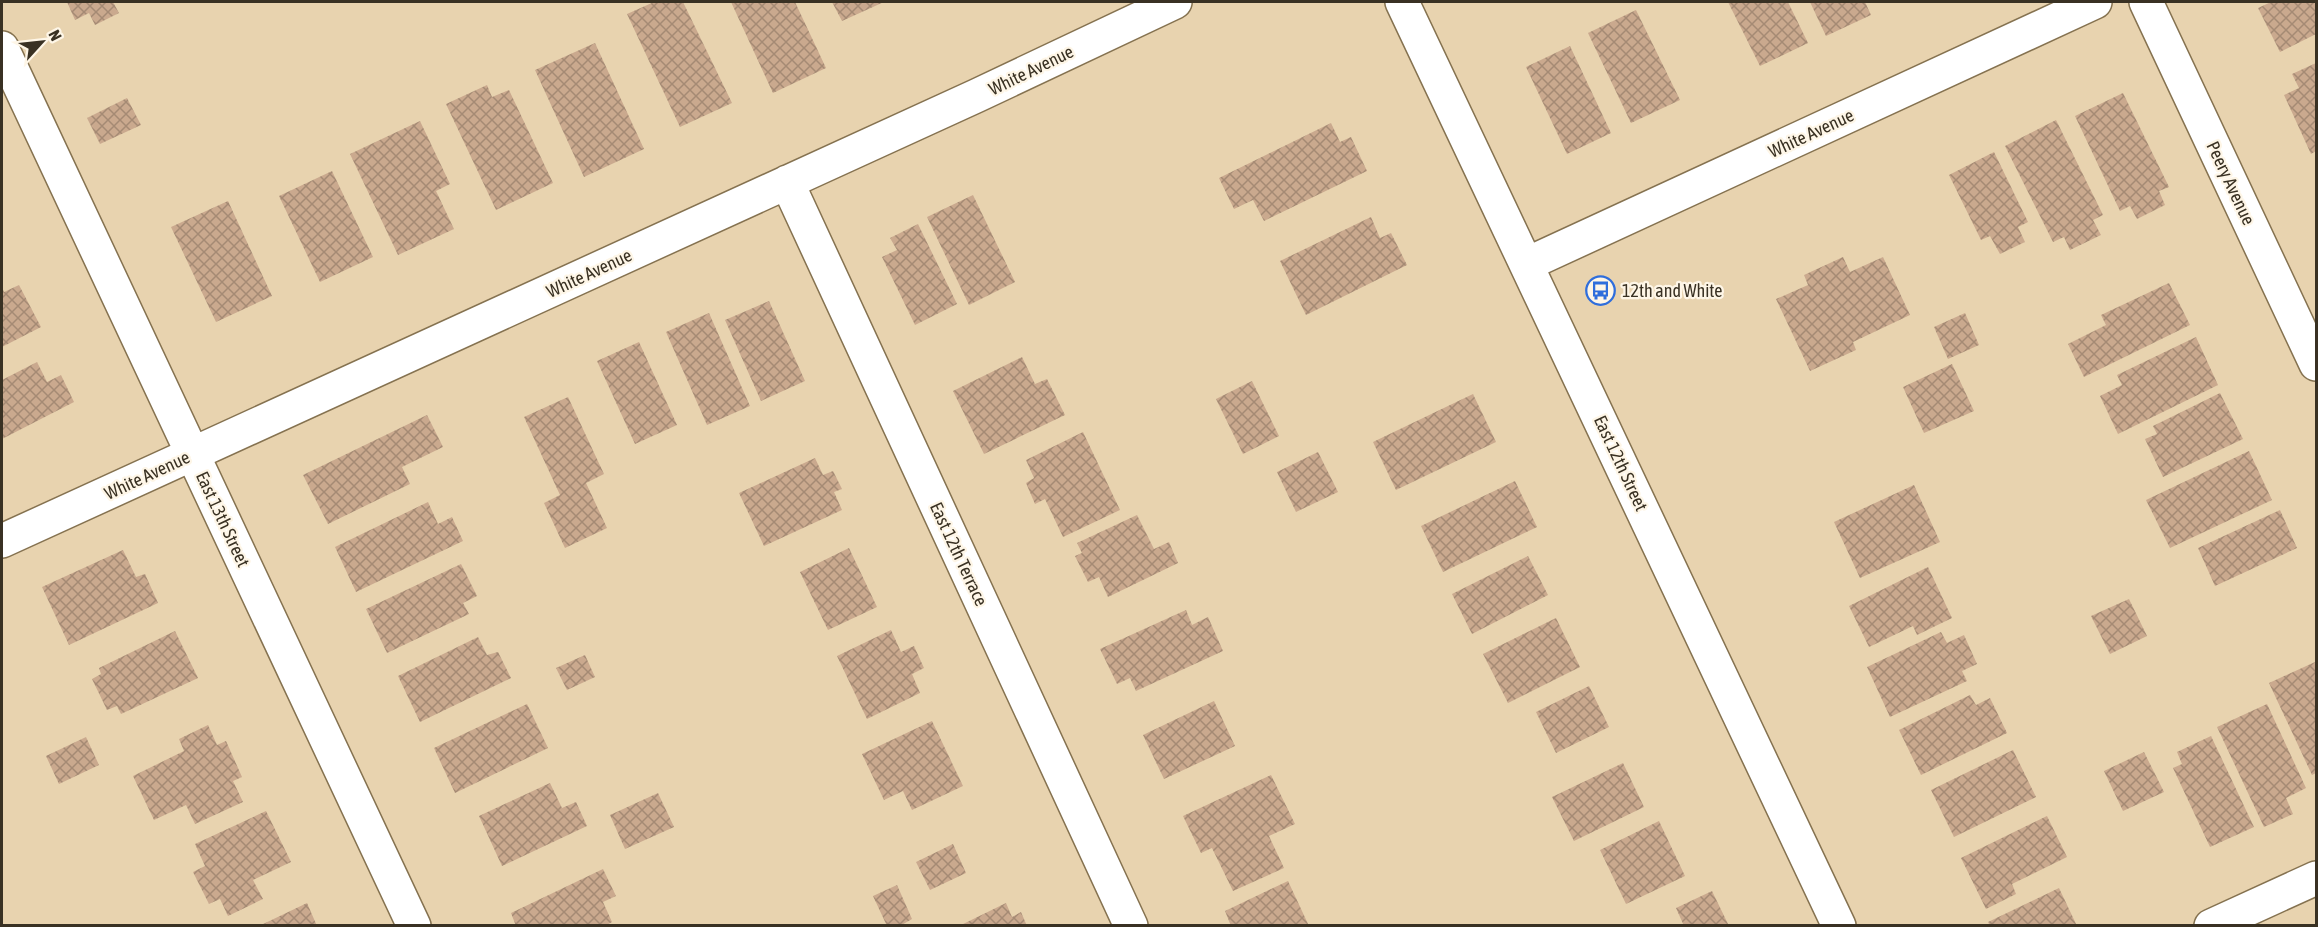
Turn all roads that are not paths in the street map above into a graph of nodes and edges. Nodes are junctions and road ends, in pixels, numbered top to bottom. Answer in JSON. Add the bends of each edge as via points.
{"nodes":[{"id":1,"x":1175,"y":2,"type":"edge"},
{"id":2,"x":1402,"y":2,"type":"edge"},
{"id":3,"x":2095,"y":2,"type":"edge"},
{"id":4,"x":2146,"y":2,"type":"edge"},
{"id":5,"x":2,"y":48,"type":"edge"},
{"id":6,"x":787,"y":182,"type":"junction"},
{"id":7,"x":1527,"y":264,"type":"junction"},
{"id":8,"x":2316,"y":364,"type":"edge"},
{"id":9,"x":193,"y":454,"type":"junction"},
{"id":10,"x":2,"y":541,"type":"edge"},
{"id":11,"x":2316,"y":878,"type":"edge"},
{"id":12,"x":414,"y":926,"type":"edge"},
{"id":13,"x":1131,"y":926,"type":"edge"},
{"id":14,"x":1839,"y":926,"type":"edge"},
{"id":15,"x":2211,"y":926,"type":"edge"}],
"edges":[{"from":1,"to":6,"type":"street","name":"White Avenue"},
{"from":2,"to":7,"type":"street","name":"East 12th Street"},
{"from":3,"to":7,"type":"street","name":"White Avenue"},
{"from":4,"to":8,"type":"street","name":"Peery Avenue"},
{"from":5,"to":9,"type":"street","name":"East 13th Street"},
{"from":6,"to":9,"type":"street","name":"White Avenue"},
{"from":6,"to":13,"type":"street","name":"East 12th Terrace"},
{"from":7,"to":14,"type":"street","name":"East 12th Street"},
{"from":9,"to":10,"type":"street","name":"White Avenue"},
{"from":9,"to":12,"type":"street","name":"East 13th Street"},
{"from":11,"to":15,"type":"street"}]}
